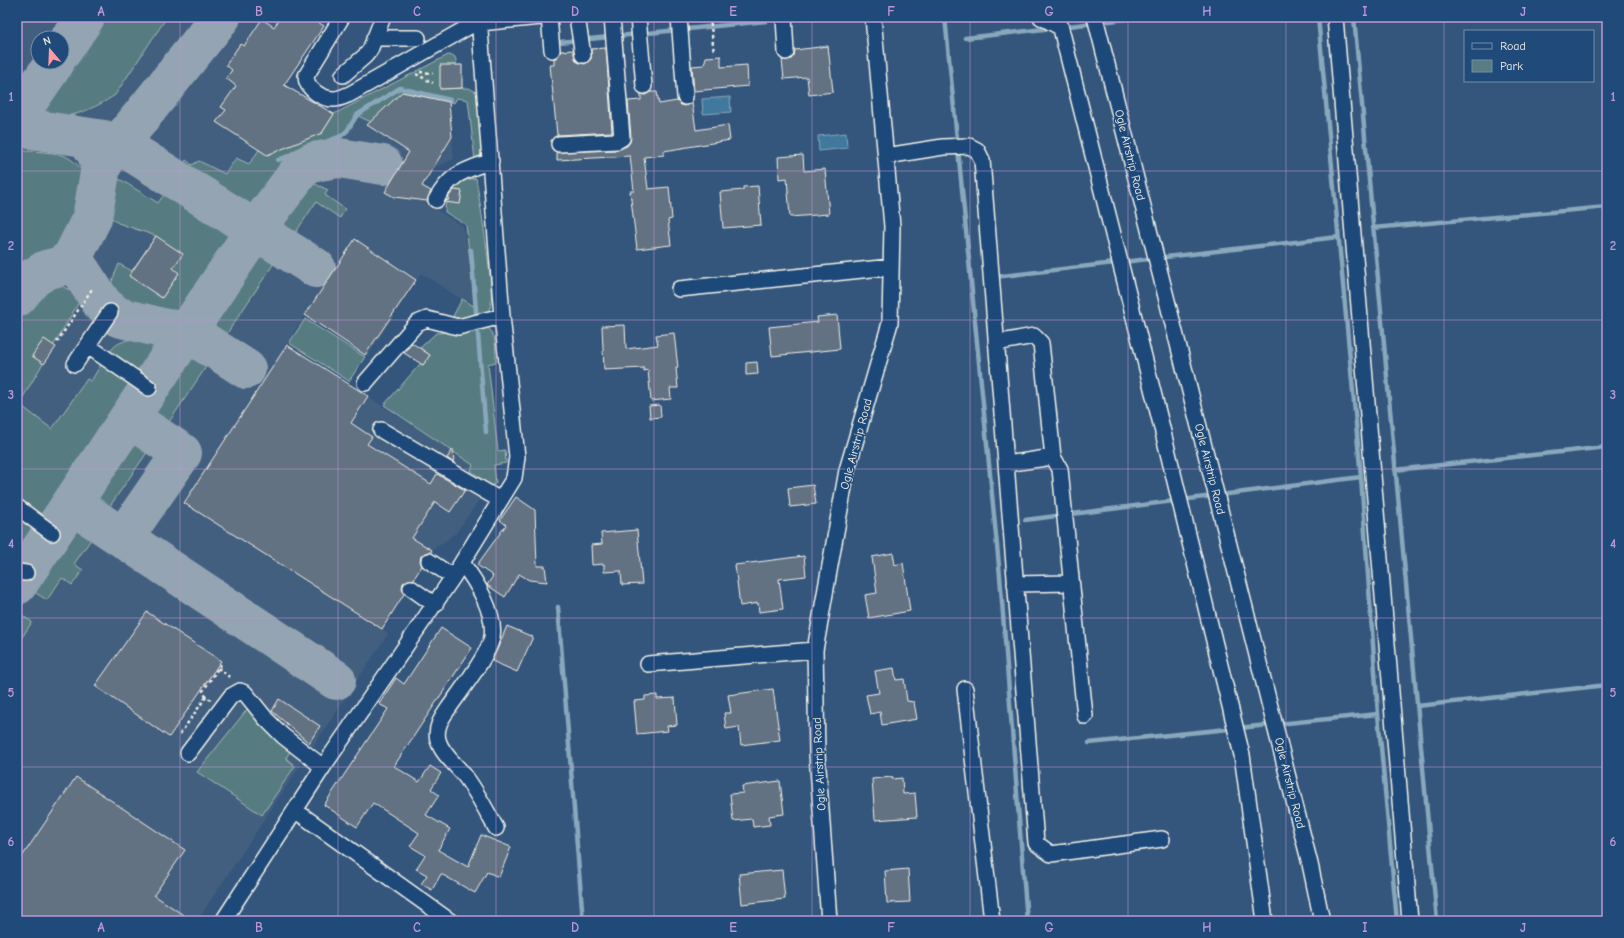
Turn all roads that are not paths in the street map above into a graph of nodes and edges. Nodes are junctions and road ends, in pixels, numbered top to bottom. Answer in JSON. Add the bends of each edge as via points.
{"nodes":[{"id":1,"x":342,"y":17,"type":"edge"},
{"id":2,"x":383,"y":17,"type":"edge"},
{"id":3,"x":679,"y":17,"type":"edge"},
{"id":4,"x":784,"y":17,"type":"edge"},
{"id":5,"x":873,"y":17,"type":"edge"},
{"id":6,"x":1042,"y":17,"type":"edge"},
{"id":7,"x":1105,"y":17,"type":"edge"},
{"id":8,"x":1335,"y":17,"type":"edge"},
{"id":9,"x":638,"y":18,"type":"edge"},
{"id":10,"x":544,"y":20,"type":"edge"},
{"id":11,"x":612,"y":20,"type":"edge"},
{"id":12,"x":480,"y":22,"type":"edge"},
{"id":13,"x":1059,"y":22,"type":"edge"},
{"id":14,"x":1097,"y":24,"type":"edge"},
{"id":15,"x":374,"y":38,"type":"junction"},
{"id":16,"x":418,"y":38,"type":"dead end"},
{"id":17,"x":552,"y":48,"type":"dead end"},
{"id":18,"x":786,"y":52,"type":"dead end"},
{"id":19,"x":344,"y":75,"type":"dead end"},
{"id":20,"x":644,"y":86,"type":"dead end"},
{"id":21,"x":685,"y":97,"type":"dead end"},
{"id":22,"x":559,"y":144,"type":"dead end"},
{"id":23,"x":886,"y":156,"type":"junction"},
{"id":24,"x":491,"y":160,"type":"junction"},
{"id":25,"x":436,"y":200,"type":"dead end"},
{"id":26,"x":891,"y":267,"type":"junction"},
{"id":27,"x":678,"y":289,"type":"dead end"},
{"id":28,"x":110,"y":312,"type":"dead end"},
{"id":29,"x":496,"y":318,"type":"junction"},
{"id":30,"x":996,"y":343,"type":"junction"},
{"id":31,"x":88,"y":346,"type":"junction"},
{"id":32,"x":75,"y":364,"type":"dead end"},
{"id":33,"x":365,"y":383,"type":"dead end"},
{"id":34,"x":149,"y":388,"type":"dead end"},
{"id":35,"x":381,"y":430,"type":"dead end"},
{"id":36,"x":1053,"y":457,"type":"junction"},
{"id":37,"x":1006,"y":464,"type":"junction"},
{"id":38,"x":500,"y":500,"type":"junction"},
{"id":39,"x":17,"y":507,"type":"edge"},
{"id":40,"x":52,"y":533,"type":"dead end"},
{"id":41,"x":429,"y":561,"type":"dead end"},
{"id":42,"x":462,"y":563,"type":"junction"},
{"id":43,"x":453,"y":577,"type":"junction"},
{"id":44,"x":1072,"y":583,"type":"junction"},
{"id":45,"x":1016,"y":584,"type":"junction"},
{"id":46,"x":411,"y":588,"type":"dead end"},
{"id":47,"x":435,"y":605,"type":"junction"},
{"id":48,"x":815,"y":650,"type":"junction"},
{"id":49,"x":648,"y":664,"type":"dead end"},
{"id":50,"x":965,"y":689,"type":"dead end"},
{"id":51,"x":1085,"y":716,"type":"dead end"},
{"id":52,"x":188,"y":753,"type":"dead end"},
{"id":53,"x":323,"y":767,"type":"junction"},
{"id":54,"x":296,"y":811,"type":"junction"},
{"id":55,"x":496,"y":828,"type":"dead end"},
{"id":56,"x":1162,"y":839,"type":"dead end"},
{"id":57,"x":223,"y":921,"type":"edge"},
{"id":58,"x":450,"y":921,"type":"edge"},
{"id":59,"x":829,"y":921,"type":"edge"},
{"id":60,"x":992,"y":921,"type":"edge"},
{"id":61,"x":1265,"y":921,"type":"edge"},
{"id":62,"x":1322,"y":921,"type":"edge"},
{"id":63,"x":1410,"y":921,"type":"edge"}],
"edges":[{"from":1,"to":12,"type":"street","via":[[306,76],[308,87],[325,98],[337,99],[350,94]]},
{"from":2,"to":15,"type":"street"},
{"from":3,"to":21,"type":"street"},
{"from":4,"to":18,"type":"street"},
{"from":5,"to":23,"type":"street","name":"Ogle Airstrip Road"},
{"from":6,"to":13,"type":"street"},
{"from":7,"to":14,"type":"street"},
{"from":8,"to":63,"type":"street"},
{"from":9,"to":20,"type":"street"},
{"from":10,"to":12,"type":"street"},
{"from":10,"to":17,"type":"street"},
{"from":11,"to":22,"type":"street","via":[[622,138],[617,141]]},
{"from":12,"to":24,"type":"street"},
{"from":13,"to":61,"type":"street","via":[[1242,755]]},
{"from":14,"to":62,"type":"street","name":"Ogle Airstrip Road","via":[[1310,864]]},
{"from":15,"to":16,"type":"street"},
{"from":15,"to":19,"type":"street","via":[[365,56]]},
{"from":23,"to":26,"type":"street","name":"Ogle Airstrip Road","via":[[892,226]]},
{"from":23,"to":30,"type":"street","via":[[943,147],[969,146],[977,150],[982,160]]},
{"from":24,"to":25,"type":"street","via":[[448,181]]},
{"from":24,"to":29,"type":"street"},
{"from":26,"to":27,"type":"street"},
{"from":26,"to":48,"type":"street","name":"Ogle Airstrip Road","via":[[890,323],[847,470]]},
{"from":28,"to":31,"type":"street"},
{"from":29,"to":33,"type":"street","via":[[458,327],[427,319],[417,323]]},
{"from":29,"to":38,"type":"street","via":[[517,458],[514,478]]},
{"from":30,"to":36,"type":"street","via":[[1034,336],[1041,343]]},
{"from":30,"to":37,"type":"street"},
{"from":31,"to":32,"type":"street"},
{"from":31,"to":34,"type":"street"},
{"from":35,"to":38,"type":"street"},
{"from":36,"to":37,"type":"street"},
{"from":36,"to":44,"type":"street","via":[[1060,469]]},
{"from":37,"to":45,"type":"street"},
{"from":38,"to":42,"type":"street"},
{"from":39,"to":40,"type":"street"},
{"from":41,"to":43,"type":"street"},
{"from":42,"to":43,"type":"street"},
{"from":42,"to":55,"type":"street","via":[[471,574],[489,612],[492,638],[486,652],[438,724],[438,739],[446,755],[474,789]]},
{"from":43,"to":47,"type":"street"},
{"from":44,"to":45,"type":"street"},
{"from":44,"to":51,"type":"street"},
{"from":45,"to":56,"type":"street","via":[[1036,843],[1051,854]]},
{"from":46,"to":47,"type":"street"},
{"from":47,"to":53,"type":"street"},
{"from":48,"to":49,"type":"street"},
{"from":48,"to":59,"type":"street","name":"Ogle Airstrip Road","via":[[817,754]]},
{"from":50,"to":60,"type":"street"},
{"from":52,"to":53,"type":"street","via":[[231,696],[240,691],[245,693],[283,736]]},
{"from":53,"to":54,"type":"street"},
{"from":54,"to":57,"type":"street"},
{"from":54,"to":58,"type":"street"}]}
